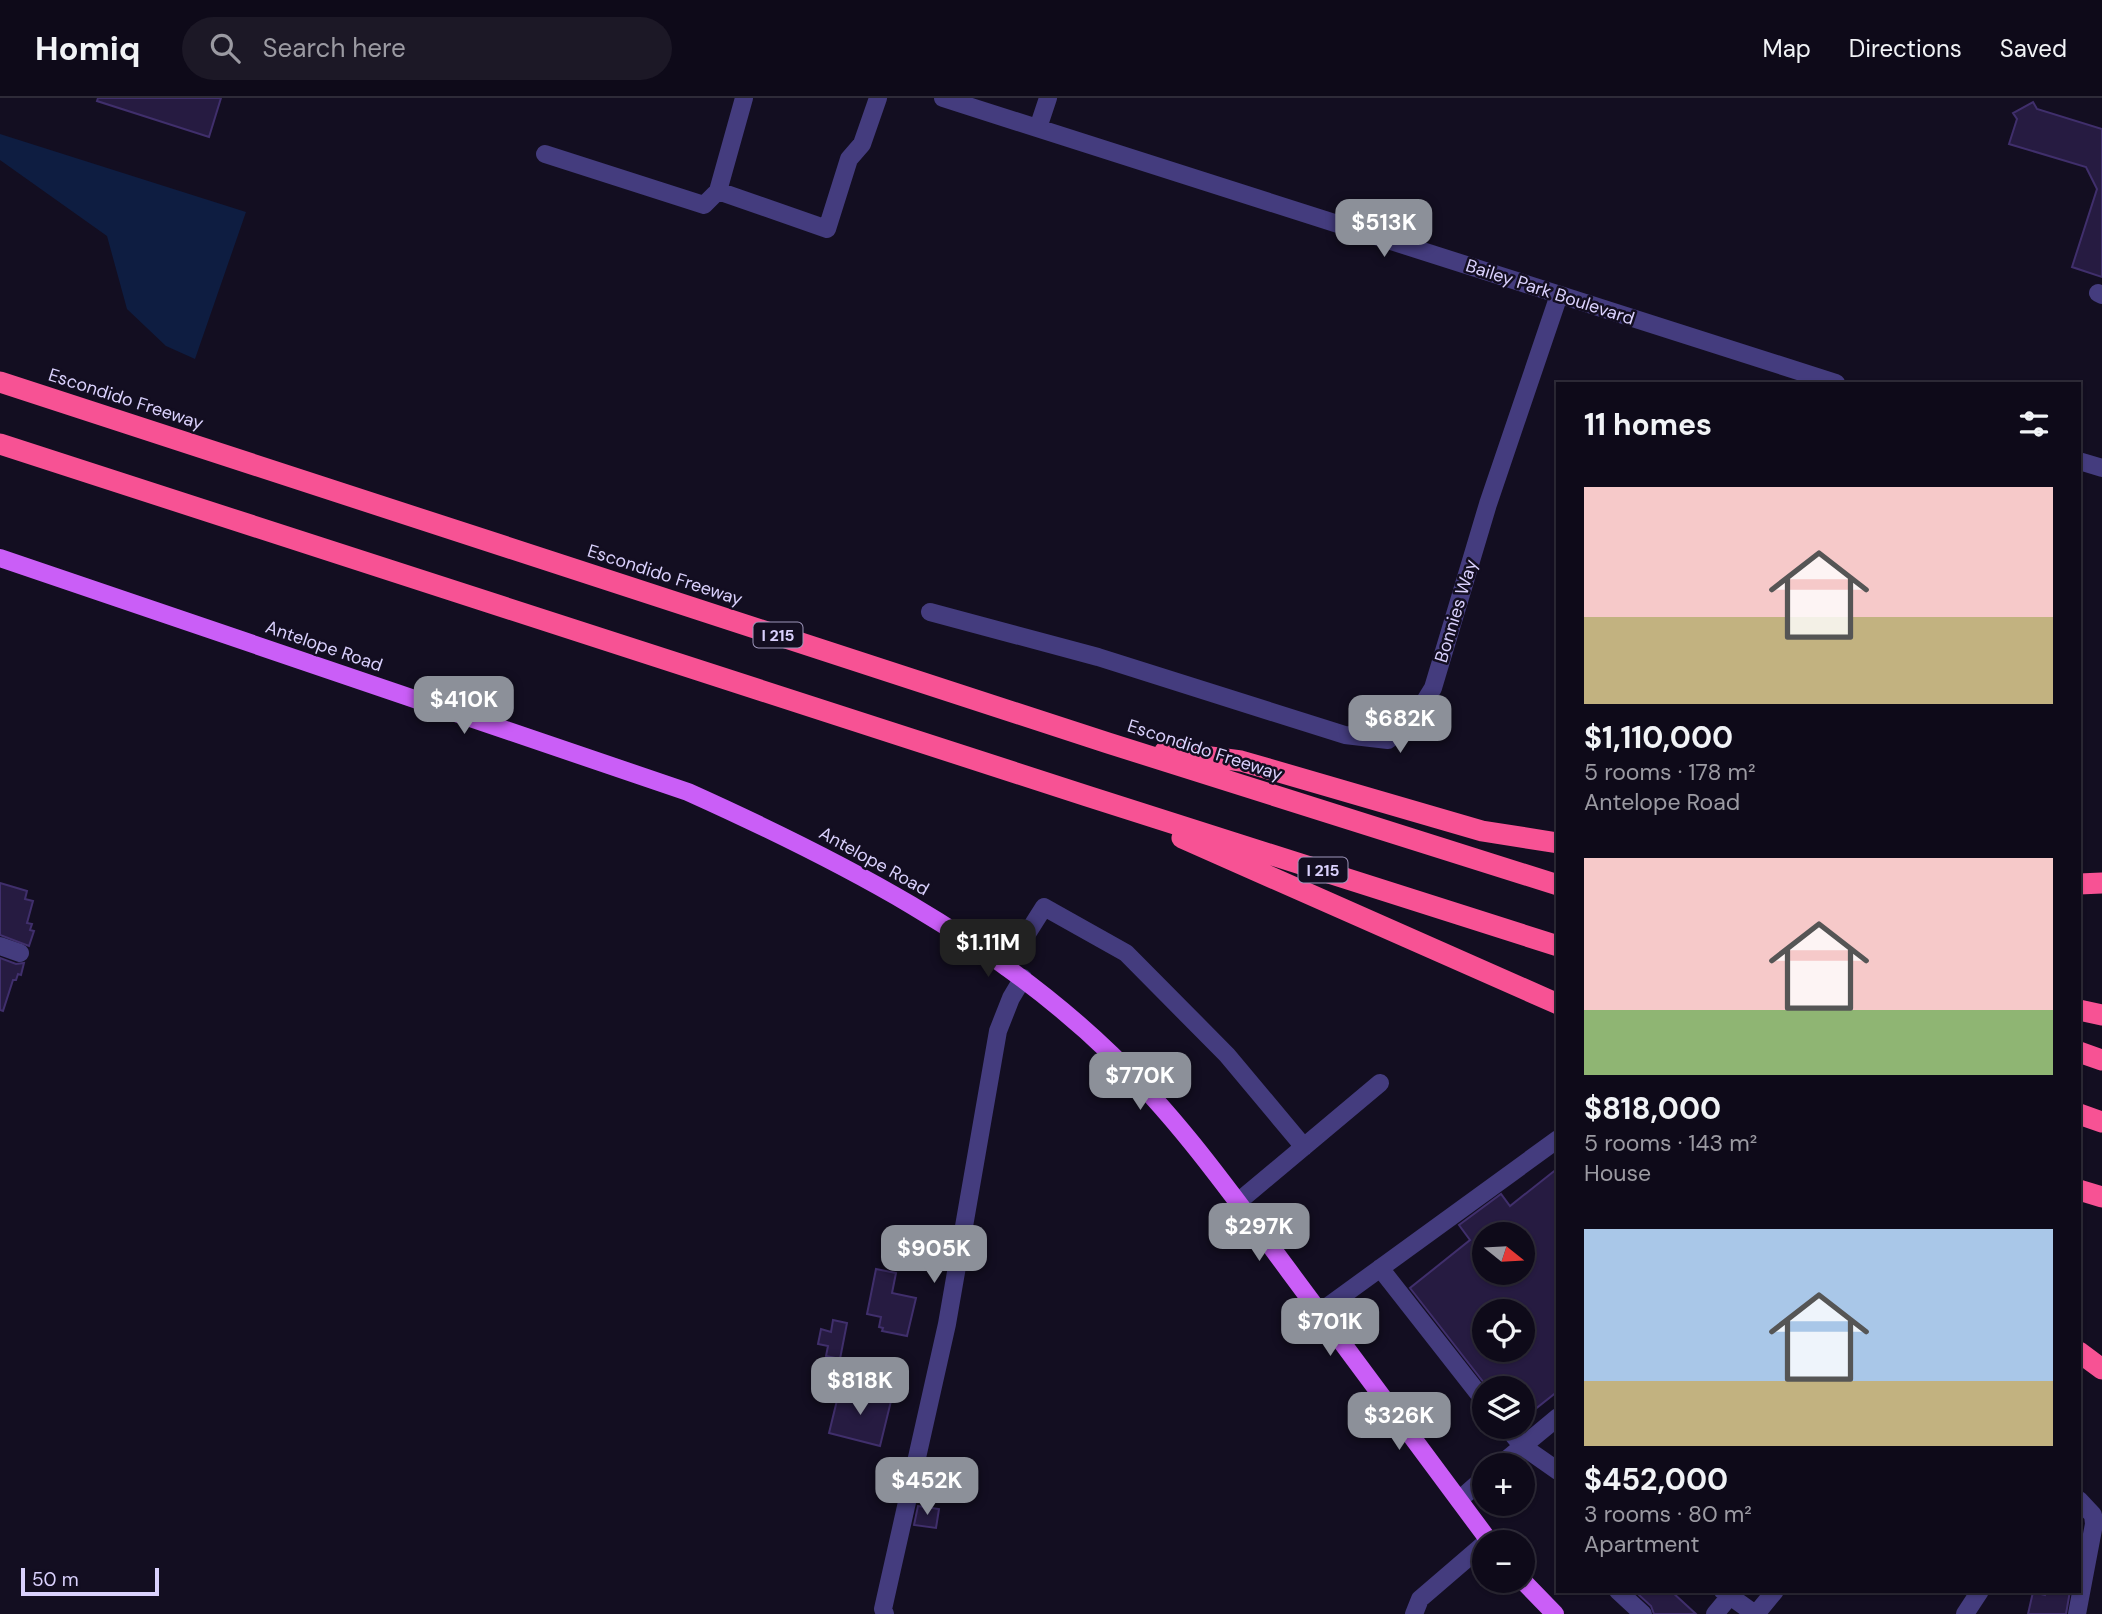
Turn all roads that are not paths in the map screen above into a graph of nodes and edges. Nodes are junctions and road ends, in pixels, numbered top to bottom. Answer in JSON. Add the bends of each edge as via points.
{"nodes":[{"id":1,"x":744,"y":98,"type":"edge"},
{"id":2,"x":878,"y":98,"type":"edge"},
{"id":3,"x":943,"y":98,"type":"edge"},
{"id":4,"x":1048,"y":98,"type":"edge"},
{"id":5,"x":1038,"y":128,"type":"junction"},
{"id":6,"x":545,"y":154,"type":"dead end"},
{"id":7,"x":718,"y":191,"type":"junction"},
{"id":8,"x":1559,"y":295,"type":"junction"},
{"id":9,"x":0,"y":382,"type":"edge"},
{"id":10,"x":1833,"y":382,"type":"edge"},
{"id":11,"x":0,"y":444,"type":"edge"},
{"id":12,"x":2081,"y":462,"type":"edge"},
{"id":13,"x":2102,"y":468,"type":"edge"},
{"id":14,"x":0,"y":558,"type":"edge"},
{"id":15,"x":930,"y":612,"type":"dead end"},
{"id":16,"x":1108,"y":743,"type":"junction"},
{"id":17,"x":1087,"y":796,"type":"junction"},
{"id":18,"x":1556,"y":843,"type":"edge"},
{"id":19,"x":2102,"y":883,"type":"edge"},
{"id":20,"x":1556,"y":884,"type":"edge"},
{"id":21,"x":2081,"y":884,"type":"edge"},
{"id":22,"x":1556,"y":945,"type":"edge"},
{"id":23,"x":0,"y":946,"type":"edge"},
{"id":24,"x":20,"y":953,"type":"dead end"},
{"id":25,"x":1006,"y":967,"type":"junction"},
{"id":26,"x":1023,"y":978,"type":"junction"},
{"id":27,"x":1556,"y":1003,"type":"edge"},
{"id":28,"x":2081,"y":1010,"type":"edge"},
{"id":29,"x":2102,"y":1015,"type":"edge"},
{"id":30,"x":2081,"y":1053,"type":"edge"},
{"id":31,"x":2102,"y":1060,"type":"edge"},
{"id":32,"x":1380,"y":1083,"type":"dead end"},
{"id":33,"x":2081,"y":1115,"type":"edge"},
{"id":34,"x":2102,"y":1122,"type":"edge"},
{"id":35,"x":1556,"y":1140,"type":"edge"},
{"id":36,"x":1304,"y":1147,"type":"junction"},
{"id":37,"x":2081,"y":1191,"type":"edge"},
{"id":38,"x":2102,"y":1197,"type":"edge"},
{"id":39,"x":1238,"y":1202,"type":"junction"},
{"id":40,"x":1380,"y":1268,"type":"junction"},
{"id":41,"x":1320,"y":1312,"type":"junction"},
{"id":42,"x":2081,"y":1353,"type":"edge"},
{"id":43,"x":2102,"y":1369,"type":"edge"},
{"id":44,"x":1472,"y":1385,"type":"edge"},
{"id":45,"x":1556,"y":1419,"type":"edge"},
{"id":46,"x":1516,"y":1439,"type":"edge"},
{"id":47,"x":1522,"y":1446,"type":"junction"},
{"id":48,"x":1514,"y":1453,"type":"edge"},
{"id":49,"x":1556,"y":1470,"type":"edge"},
{"id":50,"x":1472,"y":1489,"type":"edge"},
{"id":51,"x":1459,"y":1500,"type":"junction"},
{"id":52,"x":2081,"y":1502,"type":"edge"},
{"id":53,"x":1480,"y":1530,"type":"edge"},
{"id":54,"x":1472,"y":1555,"type":"edge"},
{"id":55,"x":1535,"y":1593,"type":"edge"},
{"id":56,"x":1620,"y":1593,"type":"edge"},
{"id":57,"x":1727,"y":1593,"type":"edge"},
{"id":58,"x":1773,"y":1593,"type":"edge"},
{"id":59,"x":1979,"y":1593,"type":"edge"},
{"id":60,"x":2081,"y":1593,"type":"edge"},
{"id":61,"x":2081,"y":1593,"type":"edge"},
{"id":62,"x":885,"y":1614,"type":"edge"},
{"id":63,"x":1414,"y":1614,"type":"edge"},
{"id":64,"x":1555,"y":1614,"type":"edge"},
{"id":65,"x":1643,"y":1614,"type":"edge"},
{"id":66,"x":1715,"y":1614,"type":"edge"},
{"id":67,"x":1756,"y":1614,"type":"edge"},
{"id":68,"x":1965,"y":1614,"type":"edge"},
{"id":69,"x":2077,"y":1614,"type":"edge"}],
"edges":[{"from":1,"to":7,"type":"street"},
{"from":2,"to":7,"type":"street","via":[[862,144],[849,159],[827,229]]},
{"from":3,"to":5,"type":"street","name":"Bailey Park Boulevard"},
{"from":4,"to":5,"type":"street"},
{"from":5,"to":8,"type":"street","name":"Bailey Park Boulevard"},
{"from":6,"to":7,"type":"street","via":[[704,205]]},
{"from":8,"to":10,"type":"street","name":"Bailey Park Boulevard"},
{"from":8,"to":15,"type":"street","name":"Bonnies Way","via":[[1488,504],[1433,688],[1417,714],[1388,740],[1345,735],[1098,657]]},
{"from":9,"to":16,"type":"highway","name":"Escondido Freeway","number":"I 215"},
{"from":11,"to":17,"type":"highway","number":"I 215"},
{"from":12,"to":13,"type":"street"},
{"from":14,"to":25,"type":"main road","name":"Antelope Road","via":[[688,792],[783,835],[906,901]]},
{"from":16,"to":18,"type":"highway","via":[[1241,761],[1482,831]]},
{"from":16,"to":20,"type":"highway","name":"Escondido Freeway","number":"I 215"},
{"from":17,"to":22,"type":"highway","number":"I 215"},
{"from":17,"to":27,"type":"highway"},
{"from":19,"to":21,"type":"highway"},
{"from":23,"to":24,"type":"street"},
{"from":25,"to":26,"type":"main road","name":"Antelope Road"},
{"from":25,"to":36,"type":"street","via":[[1044,907],[1126,953],[1227,1055]]},
{"from":26,"to":39,"type":"main road","name":"Antelope Road","via":[[1120,1063]]},
{"from":26,"to":62,"type":"street","via":[[998,1031],[947,1324]]},
{"from":28,"to":29,"type":"highway"},
{"from":30,"to":31,"type":"highway"},
{"from":32,"to":36,"type":"street"},
{"from":33,"to":34,"type":"highway"},
{"from":35,"to":40,"type":"street"},
{"from":36,"to":39,"type":"street"},
{"from":37,"to":38,"type":"highway"},
{"from":39,"to":41,"type":"main road","name":"Antelope Road"},
{"from":40,"to":41,"type":"street"},
{"from":40,"to":44,"type":"street"},
{"from":41,"to":51,"type":"main road","name":"Antelope Road"},
{"from":42,"to":43,"type":"highway"},
{"from":45,"to":47,"type":"street"},
{"from":46,"to":47,"type":"street"},
{"from":47,"to":48,"type":"street"},
{"from":47,"to":49,"type":"street"},
{"from":50,"to":51,"type":"street"},
{"from":51,"to":53,"type":"main road","name":"Antelope Road"},
{"from":52,"to":61,"type":"street","via":[[2093,1515],[2094,1524]]},
{"from":54,"to":63,"type":"street","via":[[1420,1599]]},
{"from":55,"to":64,"type":"main road"},
{"from":56,"to":65,"type":"street"},
{"from":57,"to":66,"type":"street"},
{"from":57,"to":67,"type":"street"},
{"from":58,"to":67,"type":"street"},
{"from":59,"to":68,"type":"street"},
{"from":60,"to":69,"type":"street"}]}
